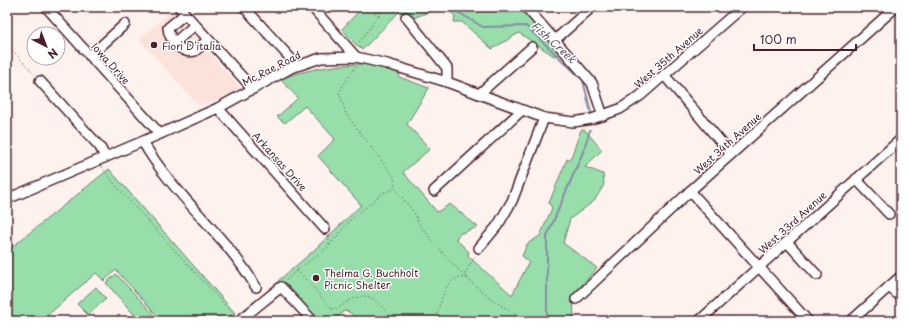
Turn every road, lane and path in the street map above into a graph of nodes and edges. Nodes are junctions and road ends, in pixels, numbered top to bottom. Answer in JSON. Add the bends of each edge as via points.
{"nodes":[{"id":1,"x":46,"y":7,"type":"edge"},
{"id":2,"x":244,"y":7,"type":"edge"},
{"id":3,"x":312,"y":7,"type":"edge"},
{"id":4,"x":385,"y":7,"type":"edge"},
{"id":5,"x":526,"y":7,"type":"edge"},
{"id":6,"x":592,"y":7,"type":"edge"},
{"id":7,"x":742,"y":7,"type":"edge"},
{"id":8,"x":896,"y":7,"type":"edge"},
{"id":9,"x":182,"y":10,"type":"edge"},
{"id":10,"x":406,"y":17,"type":"dead end"},
{"id":11,"x":125,"y":24,"type":"dead end"},
{"id":12,"x":195,"y":25,"type":"junction"},
{"id":13,"x":556,"y":39,"type":"junction"},
{"id":14,"x":208,"y":40,"type":"junction"},
{"id":15,"x":175,"y":42,"type":"junction"},
{"id":16,"x":7,"y":44,"type":"edge"},
{"id":17,"x":532,"y":47,"type":"dead end"},
{"id":18,"x":90,"y":56,"type":"junction"},
{"id":19,"x":355,"y":56,"type":"junction"},
{"id":20,"x":294,"y":66,"type":"junction"},
{"id":21,"x":665,"y":76,"type":"junction"},
{"id":22,"x":40,"y":81,"type":"joint"},
{"id":23,"x":447,"y":82,"type":"junction"},
{"id":24,"x":253,"y":89,"type":"junction"},
{"id":25,"x":479,"y":94,"type":"junction"},
{"id":26,"x":218,"y":108,"type":"junction"},
{"id":27,"x":521,"y":111,"type":"junction"},
{"id":28,"x":603,"y":116,"type":"junction"},
{"id":29,"x":544,"y":118,"type":"junction"},
{"id":30,"x":160,"y":134,"type":"junction"},
{"id":31,"x":901,"y":139,"type":"edge"},
{"id":32,"x":143,"y":142,"type":"junction"},
{"id":33,"x":731,"y":154,"type":"junction"},
{"id":34,"x":103,"y":160,"type":"junction"},
{"id":35,"x":856,"y":179,"type":"junction"},
{"id":36,"x":395,"y":188,"type":"junction"},
{"id":37,"x":434,"y":191,"type":"dead end"},
{"id":38,"x":690,"y":191,"type":"junction"},
{"id":39,"x":7,"y":199,"type":"edge"},
{"id":40,"x":889,"y":214,"type":"dead end"},
{"id":41,"x":326,"y":229,"type":"dead end"},
{"id":42,"x":787,"y":242,"type":"junction"},
{"id":43,"x":479,"y":248,"type":"joint"},
{"id":44,"x":759,"y":267,"type":"junction"},
{"id":45,"x":297,"y":270,"type":"junction"},
{"id":46,"x":465,"y":274,"type":"junction"},
{"id":47,"x":817,"y":275,"type":"dead end"},
{"id":48,"x":901,"y":276,"type":"edge"},
{"id":49,"x":469,"y":278,"type":"junction"},
{"id":50,"x":256,"y":287,"type":"dead end"},
{"id":51,"x":281,"y":287,"type":"junction"},
{"id":52,"x":888,"y":287,"type":"junction"},
{"id":53,"x":901,"y":297,"type":"edge"},
{"id":54,"x":576,"y":299,"type":"dead end"},
{"id":55,"x":233,"y":314,"type":"junction"},
{"id":56,"x":243,"y":319,"type":"edge"},
{"id":57,"x":901,"y":319,"type":"edge"},
{"id":58,"x":225,"y":321,"type":"edge"},
{"id":59,"x":313,"y":321,"type":"edge"},
{"id":60,"x":394,"y":321,"type":"edge"},
{"id":61,"x":433,"y":321,"type":"edge"},
{"id":62,"x":536,"y":321,"type":"edge"},
{"id":63,"x":539,"y":321,"type":"edge"},
{"id":64,"x":699,"y":321,"type":"edge"},
{"id":65,"x":808,"y":321,"type":"edge"},
{"id":66,"x":851,"y":321,"type":"edge"},
{"id":67,"x":899,"y":321,"type":"edge"}],
"edges":[{"from":1,"to":18,"type":"street","name":"Iowa Drive"},
{"from":2,"to":20,"type":"street","via":[[292,60]]},
{"from":3,"to":19,"type":"street"},
{"from":4,"to":19,"type":"path"},
{"from":5,"to":13,"type":"street"},
{"from":6,"to":13,"type":"street"},
{"from":7,"to":21,"type":"street","name":"West 35th Avenue"},
{"from":8,"to":33,"type":"street","name":"West 34th Avenue"},
{"from":9,"to":12,"type":"street"},
{"from":9,"to":15,"type":"street","via":[[168,28]]},
{"from":10,"to":23,"type":"street","via":[[447,68]]},
{"from":11,"to":18,"type":"street"},
{"from":12,"to":14,"type":"street"},
{"from":12,"to":15,"type":"street"},
{"from":13,"to":28,"type":"street","via":[[592,83]]},
{"from":14,"to":15,"type":"street","via":[[190,52],[184,51]]},
{"from":14,"to":24,"type":"street"},
{"from":16,"to":22,"type":"path"},
{"from":17,"to":25,"type":"street"},
{"from":18,"to":30,"type":"street","name":"Iowa Drive"},
{"from":19,"to":20,"type":"street","name":"Mc Rae Road","via":[[321,58]]},
{"from":19,"to":23,"type":"street","name":"Mc Rae Road"},
{"from":19,"to":36,"type":"path","via":[[355,67],[339,92],[346,114],[394,178]]},
{"from":20,"to":24,"type":"street","name":"Mc Rae Road"},
{"from":21,"to":28,"type":"street","name":"West 35th Avenue","via":[[620,109]]},
{"from":21,"to":33,"type":"street"},
{"from":22,"to":34,"type":"street","via":[[100,147]]},
{"from":23,"to":25,"type":"street","name":"Mc Rae Road"},
{"from":24,"to":26,"type":"street","name":"Mc Rae Road"},
{"from":25,"to":27,"type":"street","name":"Mc Rae Road"},
{"from":26,"to":30,"type":"street","name":"Mc Rae Road"},
{"from":26,"to":41,"type":"street","name":"Arkansas Drive"},
{"from":27,"to":29,"type":"street","name":"Mc Rae Road"},
{"from":27,"to":37,"type":"street"},
{"from":28,"to":29,"type":"street","name":"Mc Rae Road","via":[[573,122]]},
{"from":29,"to":43,"type":"street","via":[[512,201],[498,225]]},
{"from":30,"to":32,"type":"street","name":"Mc Rae Road"},
{"from":31,"to":35,"type":"street","name":"West 33rd Avenue"},
{"from":32,"to":34,"type":"street","name":"Mc Rae Road"},
{"from":32,"to":50,"type":"street","via":[[155,162],[205,220]]},
{"from":33,"to":38,"type":"street","name":"West 34th Avenue"},
{"from":34,"to":39,"type":"street","name":"Mc Rae Road"},
{"from":34,"to":55,"type":"path","via":[[116,186]]},
{"from":35,"to":40,"type":"street"},
{"from":35,"to":42,"type":"street","name":"West 33rd Avenue"},
{"from":36,"to":45,"type":"path","via":[[383,193],[351,219],[328,247]]},
{"from":36,"to":46,"type":"path","via":[[428,235]]},
{"from":38,"to":44,"type":"street"},
{"from":38,"to":54,"type":"street","name":"West 34th Avenue"},
{"from":42,"to":44,"type":"street","name":"West 33rd Avenue"},
{"from":42,"to":47,"type":"street"},
{"from":43,"to":46,"type":"path"},
{"from":44,"to":64,"type":"street","name":"West 33rd Avenue"},
{"from":44,"to":65,"type":"street"},
{"from":45,"to":51,"type":"path"},
{"from":45,"to":60,"type":"path","via":[[332,309],[337,309],[356,298],[370,297],[378,301]]},
{"from":46,"to":49,"type":"path"},
{"from":48,"to":52,"type":"street"},
{"from":49,"to":61,"type":"path","via":[[459,277],[448,285]]},
{"from":49,"to":62,"type":"path","via":[[502,306]]},
{"from":51,"to":56,"type":"street"},
{"from":51,"to":59,"type":"street"},
{"from":52,"to":53,"type":"street"},
{"from":52,"to":66,"type":"street"},
{"from":55,"to":56,"type":"path"},
{"from":55,"to":58,"type":"path"},
{"from":57,"to":67,"type":"street"},
{"from":62,"to":63,"type":"path"}]}
